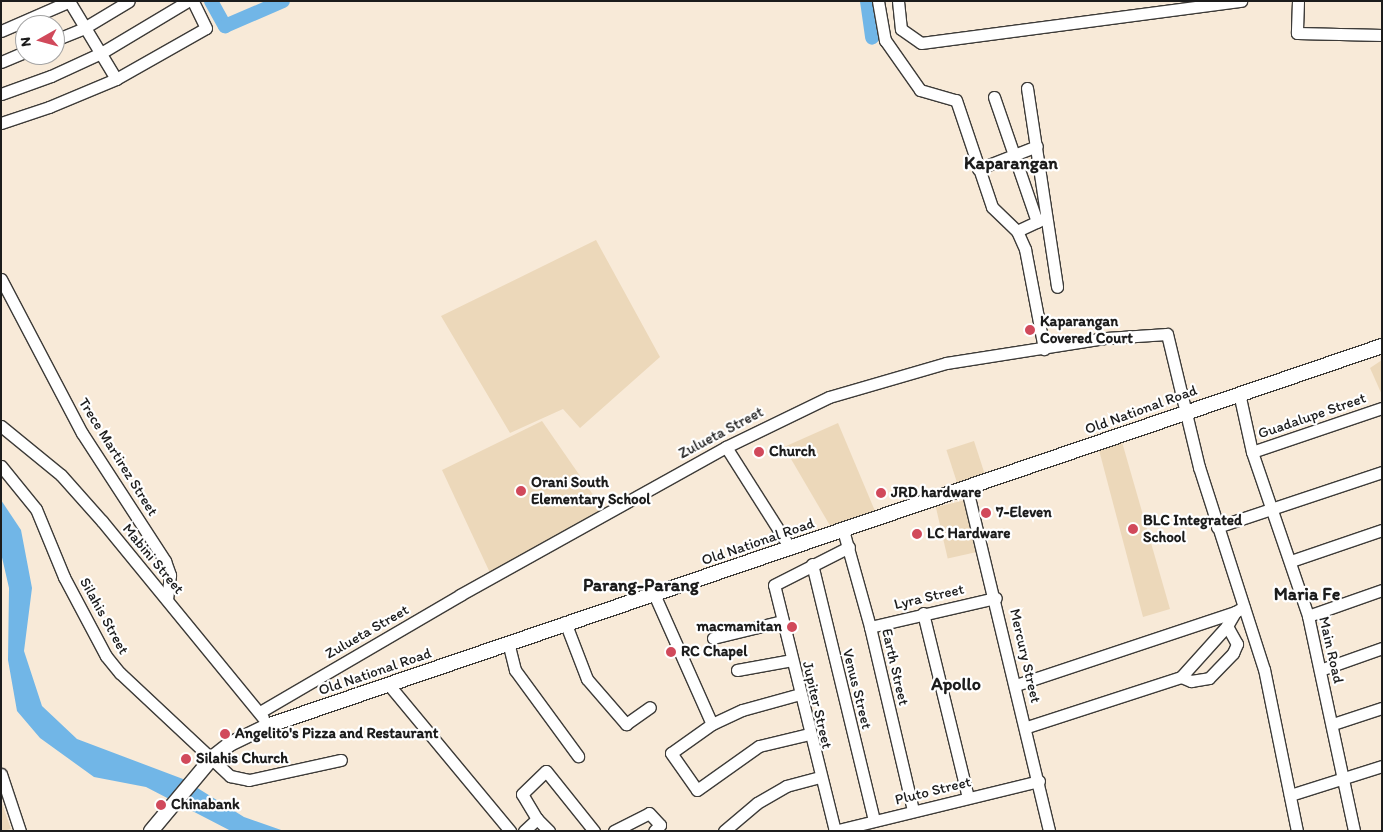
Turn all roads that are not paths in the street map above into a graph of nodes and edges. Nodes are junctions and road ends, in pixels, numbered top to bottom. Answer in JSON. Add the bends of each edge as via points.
{"nodes":[{"id":1,"x":69,"y":1,"type":"edge"},
{"id":2,"x":129,"y":1,"type":"edge"},
{"id":3,"x":188,"y":1,"type":"edge"},
{"id":4,"x":192,"y":1,"type":"edge"},
{"id":5,"x":878,"y":1,"type":"edge"},
{"id":6,"x":1241,"y":1,"type":"edge"},
{"id":7,"x":1298,"y":1,"type":"edge"},
{"id":8,"x":901,"y":2,"type":"edge"},
{"id":9,"x":1210,"y":3,"type":"edge"},
{"id":10,"x":1163,"y":6,"type":"edge"},
{"id":11,"x":84,"y":28,"type":"junction"},
{"id":12,"x":1,"y":31,"type":"edge"},
{"id":13,"x":1382,"y":34,"type":"edge"},
{"id":14,"x":65,"y":36,"type":"edge"},
{"id":15,"x":101,"y":53,"type":"junction"},
{"id":16,"x":15,"y":56,"type":"edge"},
{"id":17,"x":1,"y":62,"type":"edge"},
{"id":18,"x":116,"y":79,"type":"junction"},
{"id":19,"x":1027,"y":88,"type":"dead end"},
{"id":20,"x":1,"y":94,"type":"edge"},
{"id":21,"x":994,"y":97,"type":"dead end"},
{"id":22,"x":1,"y":122,"type":"edge"},
{"id":23,"x":1037,"y":146,"type":"junction"},
{"id":24,"x":1015,"y":154,"type":"junction"},
{"id":25,"x":978,"y":169,"type":"junction"},
{"id":26,"x":1042,"y":220,"type":"junction"},
{"id":27,"x":1017,"y":231,"type":"junction"},
{"id":28,"x":1,"y":279,"type":"edge"},
{"id":29,"x":1057,"y":287,"type":"dead end"},
{"id":30,"x":1382,"y":346,"type":"edge"},
{"id":31,"x":1044,"y":350,"type":"junction"},
{"id":32,"x":1239,"y":393,"type":"junction"},
{"id":33,"x":1382,"y":408,"type":"edge"},
{"id":34,"x":1185,"y":412,"type":"junction"},
{"id":35,"x":3,"y":431,"type":"edge"},
{"id":36,"x":726,"y":447,"type":"junction"},
{"id":37,"x":1252,"y":452,"type":"junction"},
{"id":38,"x":1,"y":466,"type":"edge"},
{"id":39,"x":1382,"y":472,"type":"edge"},
{"id":40,"x":967,"y":488,"type":"junction"},
{"id":41,"x":1272,"y":509,"type":"junction"},
{"id":42,"x":1217,"y":527,"type":"junction"},
{"id":43,"x":843,"y":530,"type":"junction"},
{"id":44,"x":1382,"y":530,"type":"edge"},
{"id":45,"x":790,"y":548,"type":"junction"},
{"id":46,"x":848,"y":548,"type":"junction"},
{"id":47,"x":1291,"y":560,"type":"junction"},
{"id":48,"x":812,"y":564,"type":"junction"},
{"id":49,"x":1382,"y":590,"type":"edge"},
{"id":50,"x":654,"y":594,"type":"junction"},
{"id":51,"x":996,"y":598,"type":"junction"},
{"id":52,"x":167,"y":599,"type":"junction"},
{"id":53,"x":1240,"y":610,"type":"junction"},
{"id":54,"x":923,"y":613,"type":"junction"},
{"id":55,"x":1308,"y":616,"type":"junction"},
{"id":56,"x":782,"y":621,"type":"junction"},
{"id":57,"x":565,"y":622,"type":"junction"},
{"id":58,"x":1228,"y":626,"type":"junction"},
{"id":59,"x":870,"y":627,"type":"junction"},
{"id":60,"x":713,"y":638,"type":"dead end"},
{"id":61,"x":508,"y":642,"type":"junction"},
{"id":62,"x":1382,"y":648,"type":"edge"},
{"id":63,"x":792,"y":660,"type":"junction"},
{"id":64,"x":737,"y":670,"type":"dead end"},
{"id":65,"x":1320,"y":670,"type":"junction"},
{"id":66,"x":1180,"y":677,"type":"junction"},
{"id":67,"x":389,"y":685,"type":"junction"},
{"id":68,"x":1016,"y":685,"type":"junction"},
{"id":69,"x":800,"y":694,"type":"junction"},
{"id":70,"x":650,"y":707,"type":"dead end"},
{"id":71,"x":1382,"y":708,"type":"edge"},
{"id":72,"x":260,"y":712,"type":"junction"},
{"id":73,"x":712,"y":724,"type":"junction"},
{"id":74,"x":1333,"y":724,"type":"junction"},
{"id":75,"x":267,"y":726,"type":"junction"},
{"id":76,"x":1027,"y":727,"type":"junction"},
{"id":77,"x":809,"y":734,"type":"junction"},
{"id":78,"x":578,"y":756,"type":"dead end"},
{"id":79,"x":212,"y":758,"type":"junction"},
{"id":80,"x":341,"y":760,"type":"dead end"},
{"id":81,"x":1381,"y":770,"type":"edge"},
{"id":82,"x":1,"y":774,"type":"edge"},
{"id":83,"x":819,"y":777,"type":"junction"},
{"id":84,"x":1344,"y":779,"type":"junction"},
{"id":85,"x":1039,"y":781,"type":"junction"},
{"id":86,"x":1290,"y":795,"type":"junction"},
{"id":87,"x":968,"y":797,"type":"junction"},
{"id":88,"x":913,"y":811,"type":"junction"},
{"id":89,"x":537,"y":819,"type":"junction"},
{"id":90,"x":874,"y":821,"type":"junction"},
{"id":91,"x":20,"y":831,"type":"edge"},
{"id":92,"x":151,"y":831,"type":"edge"},
{"id":93,"x":510,"y":831,"type":"edge"},
{"id":94,"x":524,"y":831,"type":"edge"},
{"id":95,"x":548,"y":831,"type":"edge"},
{"id":96,"x":594,"y":831,"type":"edge"},
{"id":97,"x":614,"y":831,"type":"edge"},
{"id":98,"x":654,"y":831,"type":"edge"},
{"id":99,"x":724,"y":831,"type":"edge"},
{"id":100,"x":834,"y":831,"type":"edge"},
{"id":101,"x":1049,"y":831,"type":"edge"},
{"id":102,"x":1297,"y":831,"type":"edge"},
{"id":103,"x":1354,"y":831,"type":"edge"}],
"edges":[{"from":1,"to":11,"type":"street"},
{"from":1,"to":12,"type":"street"},
{"from":2,"to":11,"type":"street"},
{"from":3,"to":15,"type":"street"},
{"from":4,"to":18,"type":"street","via":[[206,28]]},
{"from":5,"to":25,"type":"street","via":[[885,40],[920,90],[956,100]]},
{"from":6,"to":9,"type":"street"},
{"from":7,"to":13,"type":"street","via":[[1297,33]]},
{"from":8,"to":10,"type":"street","via":[[901,29],[921,43]]},
{"from":9,"to":10,"type":"street"},
{"from":11,"to":14,"type":"street"},
{"from":11,"to":15,"type":"street"},
{"from":15,"to":18,"type":"street"},
{"from":15,"to":20,"type":"street"},
{"from":16,"to":17,"type":"street"},
{"from":18,"to":22,"type":"street","via":[[49,107]]},
{"from":19,"to":23,"type":"street"},
{"from":21,"to":24,"type":"street"},
{"from":23,"to":24,"type":"street"},
{"from":23,"to":26,"type":"street"},
{"from":24,"to":25,"type":"street"},
{"from":24,"to":26,"type":"street"},
{"from":25,"to":27,"type":"street","via":[[992,207]]},
{"from":26,"to":27,"type":"street"},
{"from":26,"to":29,"type":"street"},
{"from":27,"to":31,"type":"street","via":[[1025,249]]},
{"from":28,"to":52,"type":"street","name":"Trece Martirez Street","via":[[82,433],[165,561],[170,575]]},
{"from":30,"to":32,"type":"main road","name":"Old National Road"},
{"from":31,"to":34,"type":"street","name":"Zulueta Street","via":[[1106,338],[1167,334]]},
{"from":31,"to":36,"type":"street","name":"Zulueta Street","via":[[946,363],[883,379],[829,397]]},
{"from":32,"to":34,"type":"main road","name":"Old National Road"},
{"from":32,"to":37,"type":"street","name":"Main Road"},
{"from":33,"to":37,"type":"street","name":"Guadalupe Street"},
{"from":34,"to":40,"type":"main road","name":"Old National Road"},
{"from":34,"to":42,"type":"street"},
{"from":35,"to":52,"type":"street","name":"Mabini Street","via":[[61,475]]},
{"from":36,"to":45,"type":"street"},
{"from":36,"to":72,"type":"street","name":"Zulueta Street","via":[[460,595]]},
{"from":37,"to":41,"type":"street","name":"Main Road"},
{"from":38,"to":79,"type":"street","name":"Silahis Street","via":[[36,509],[64,577],[106,656],[120,673]]},
{"from":39,"to":41,"type":"street"},
{"from":40,"to":43,"type":"main road","name":"Old National Road"},
{"from":40,"to":51,"type":"street","name":"Mercury Street"},
{"from":41,"to":42,"type":"street"},
{"from":41,"to":47,"type":"street","name":"Main Road"},
{"from":42,"to":53,"type":"street"},
{"from":43,"to":45,"type":"main road","name":"Old National Road"},
{"from":43,"to":46,"type":"street","name":"Earth Street"},
{"from":44,"to":47,"type":"street"},
{"from":45,"to":50,"type":"main road","name":"Old National Road"},
{"from":46,"to":48,"type":"street"},
{"from":46,"to":59,"type":"street","name":"Earth Street"},
{"from":47,"to":55,"type":"street","name":"Main Road"},
{"from":48,"to":56,"type":"street","name":"Jupiter Street","via":[[774,585]]},
{"from":48,"to":90,"type":"street","name":"Venus Street"},
{"from":49,"to":55,"type":"street"},
{"from":50,"to":57,"type":"main road","name":"Old National Road"},
{"from":50,"to":73,"type":"street"},
{"from":51,"to":54,"type":"street","name":"Lyra Street"},
{"from":51,"to":68,"type":"street","name":"Mercury Street"},
{"from":52,"to":72,"type":"street","name":"Mabini Street"},
{"from":53,"to":58,"type":"street"},
{"from":53,"to":68,"type":"street"},
{"from":53,"to":86,"type":"street","via":[[1264,669]]},
{"from":54,"to":59,"type":"street","name":"Lyra Street"},
{"from":54,"to":87,"type":"street"},
{"from":55,"to":65,"type":"street","name":"Main Road"},
{"from":56,"to":60,"type":"street"},
{"from":56,"to":63,"type":"street","name":"Jupiter Street"},
{"from":57,"to":61,"type":"main road","name":"Old National Road"},
{"from":57,"to":70,"type":"street","via":[[587,680],[626,724]]},
{"from":58,"to":66,"type":"street"},
{"from":58,"to":66,"type":"street","via":[[1237,644],[1233,653],[1209,678],[1192,681]]},
{"from":59,"to":88,"type":"street","name":"Earth Street"},
{"from":61,"to":67,"type":"main road","name":"Old National Road"},
{"from":61,"to":78,"type":"street","via":[[515,670]]},
{"from":62,"to":65,"type":"street"},
{"from":63,"to":64,"type":"street"},
{"from":63,"to":69,"type":"street","name":"Jupiter Street"},
{"from":65,"to":74,"type":"street","name":"Main Road"},
{"from":66,"to":76,"type":"street"},
{"from":67,"to":75,"type":"main road","name":"Old National Road"},
{"from":67,"to":93,"type":"street"},
{"from":68,"to":76,"type":"street","name":"Mercury Street"},
{"from":69,"to":73,"type":"street","via":[[764,702]]},
{"from":69,"to":77,"type":"street","name":"Jupiter Street"},
{"from":71,"to":74,"type":"street"},
{"from":72,"to":75,"type":"street","name":"Mabini Street"},
{"from":73,"to":77,"type":"street","via":[[671,753],[697,790],[759,746]]},
{"from":74,"to":84,"type":"street","name":"Main Road"},
{"from":75,"to":79,"type":"main road","name":"Old National Road","via":[[230,744]]},
{"from":76,"to":85,"type":"street","name":"Mercury Street"},
{"from":77,"to":83,"type":"street","name":"Jupiter Street"},
{"from":79,"to":80,"type":"street","name":"Silahis Street","via":[[230,776],[241,780],[287,774]]},
{"from":79,"to":92,"type":"main road","name":"Old National Road"},
{"from":81,"to":84,"type":"street"},
{"from":82,"to":91,"type":"street"},
{"from":83,"to":99,"type":"street","via":[[786,786],[757,803]]},
{"from":83,"to":100,"type":"street","name":"Jupiter Street"},
{"from":84,"to":86,"type":"street"},
{"from":84,"to":103,"type":"street","name":"Main Road"},
{"from":85,"to":87,"type":"street","name":"Pluto Street"},
{"from":85,"to":101,"type":"street","name":"Mercury Street"},
{"from":86,"to":102,"type":"street"},
{"from":87,"to":88,"type":"street","name":"Pluto Street"},
{"from":88,"to":90,"type":"street","name":"Pluto Street"},
{"from":89,"to":94,"type":"street"},
{"from":89,"to":95,"type":"street"},
{"from":89,"to":96,"type":"street","via":[[522,794],[546,771]]},
{"from":90,"to":100,"type":"street","name":"Pluto Street"},
{"from":97,"to":98,"type":"street","via":[[649,813],[660,825]]}]}
